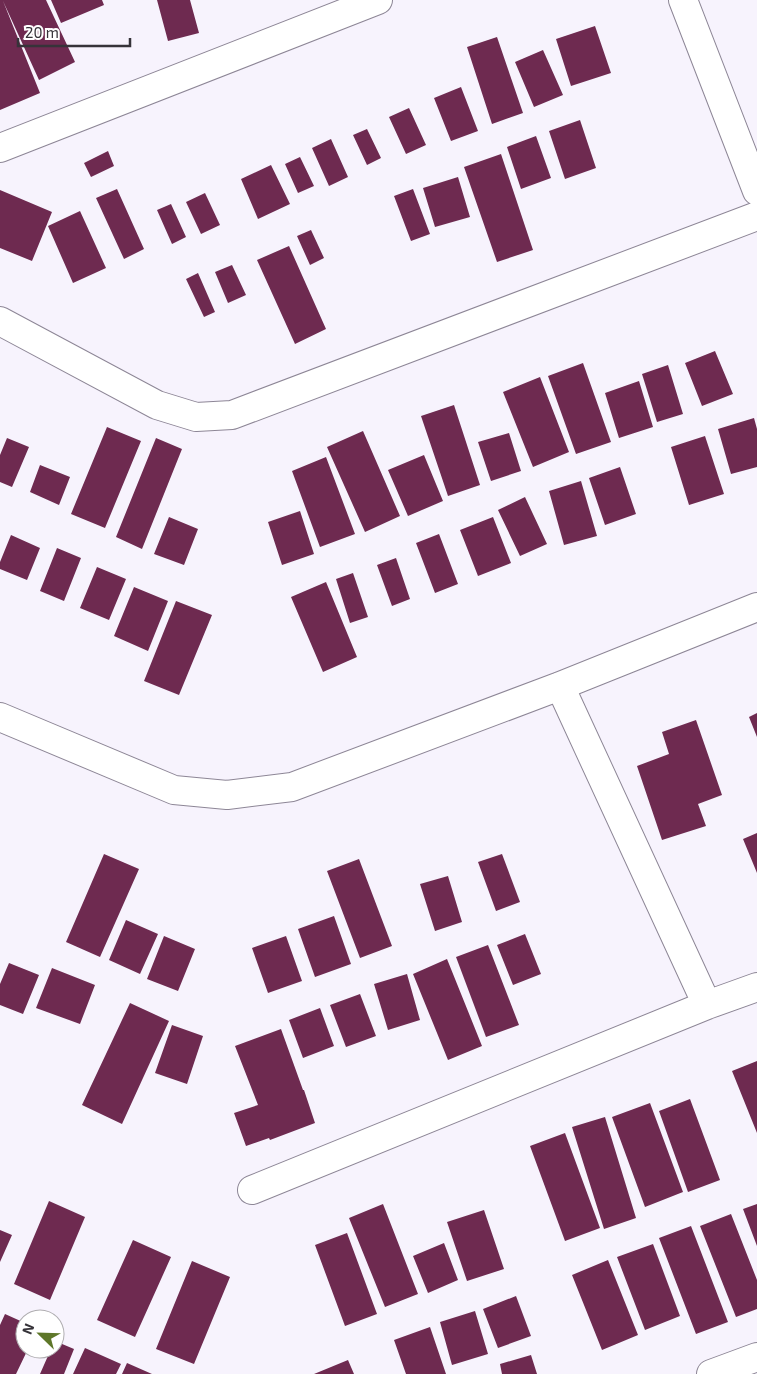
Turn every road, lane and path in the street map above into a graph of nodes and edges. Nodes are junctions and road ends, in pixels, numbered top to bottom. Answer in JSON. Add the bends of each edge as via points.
{"nodes":[{"id":1,"x":378,"y":0,"type":"edge"},
{"id":2,"x":684,"y":0,"type":"edge"},
{"id":3,"x":0,"y":148,"type":"edge"},
{"id":4,"x":757,"y":190,"type":"edge"},
{"id":5,"x":757,"y":216,"type":"edge"},
{"id":6,"x":0,"y":321,"type":"edge"},
{"id":7,"x":757,"y":607,"type":"edge"},
{"id":8,"x":560,"y":686,"type":"junction"},
{"id":9,"x":0,"y":717,"type":"edge"},
{"id":10,"x":757,"y":987,"type":"edge"},
{"id":11,"x":707,"y":1005,"type":"junction"},
{"id":12,"x":252,"y":1190,"type":"dead end"},
{"id":13,"x":757,"y":1357,"type":"edge"},
{"id":14,"x":711,"y":1374,"type":"edge"}],
"edges":[{"from":1,"to":3,"type":"street"},
{"from":2,"to":4,"type":"street"},
{"from":5,"to":6,"type":"street","via":[[232,415],[196,418],[157,406]]},
{"from":7,"to":8,"type":"street"},
{"from":8,"to":9,"type":"street","via":[[292,787],[227,795],[174,790]]},
{"from":8,"to":11,"type":"street"},
{"from":10,"to":11,"type":"street"},
{"from":11,"to":12,"type":"street"},
{"from":13,"to":14,"type":"street"}]}
